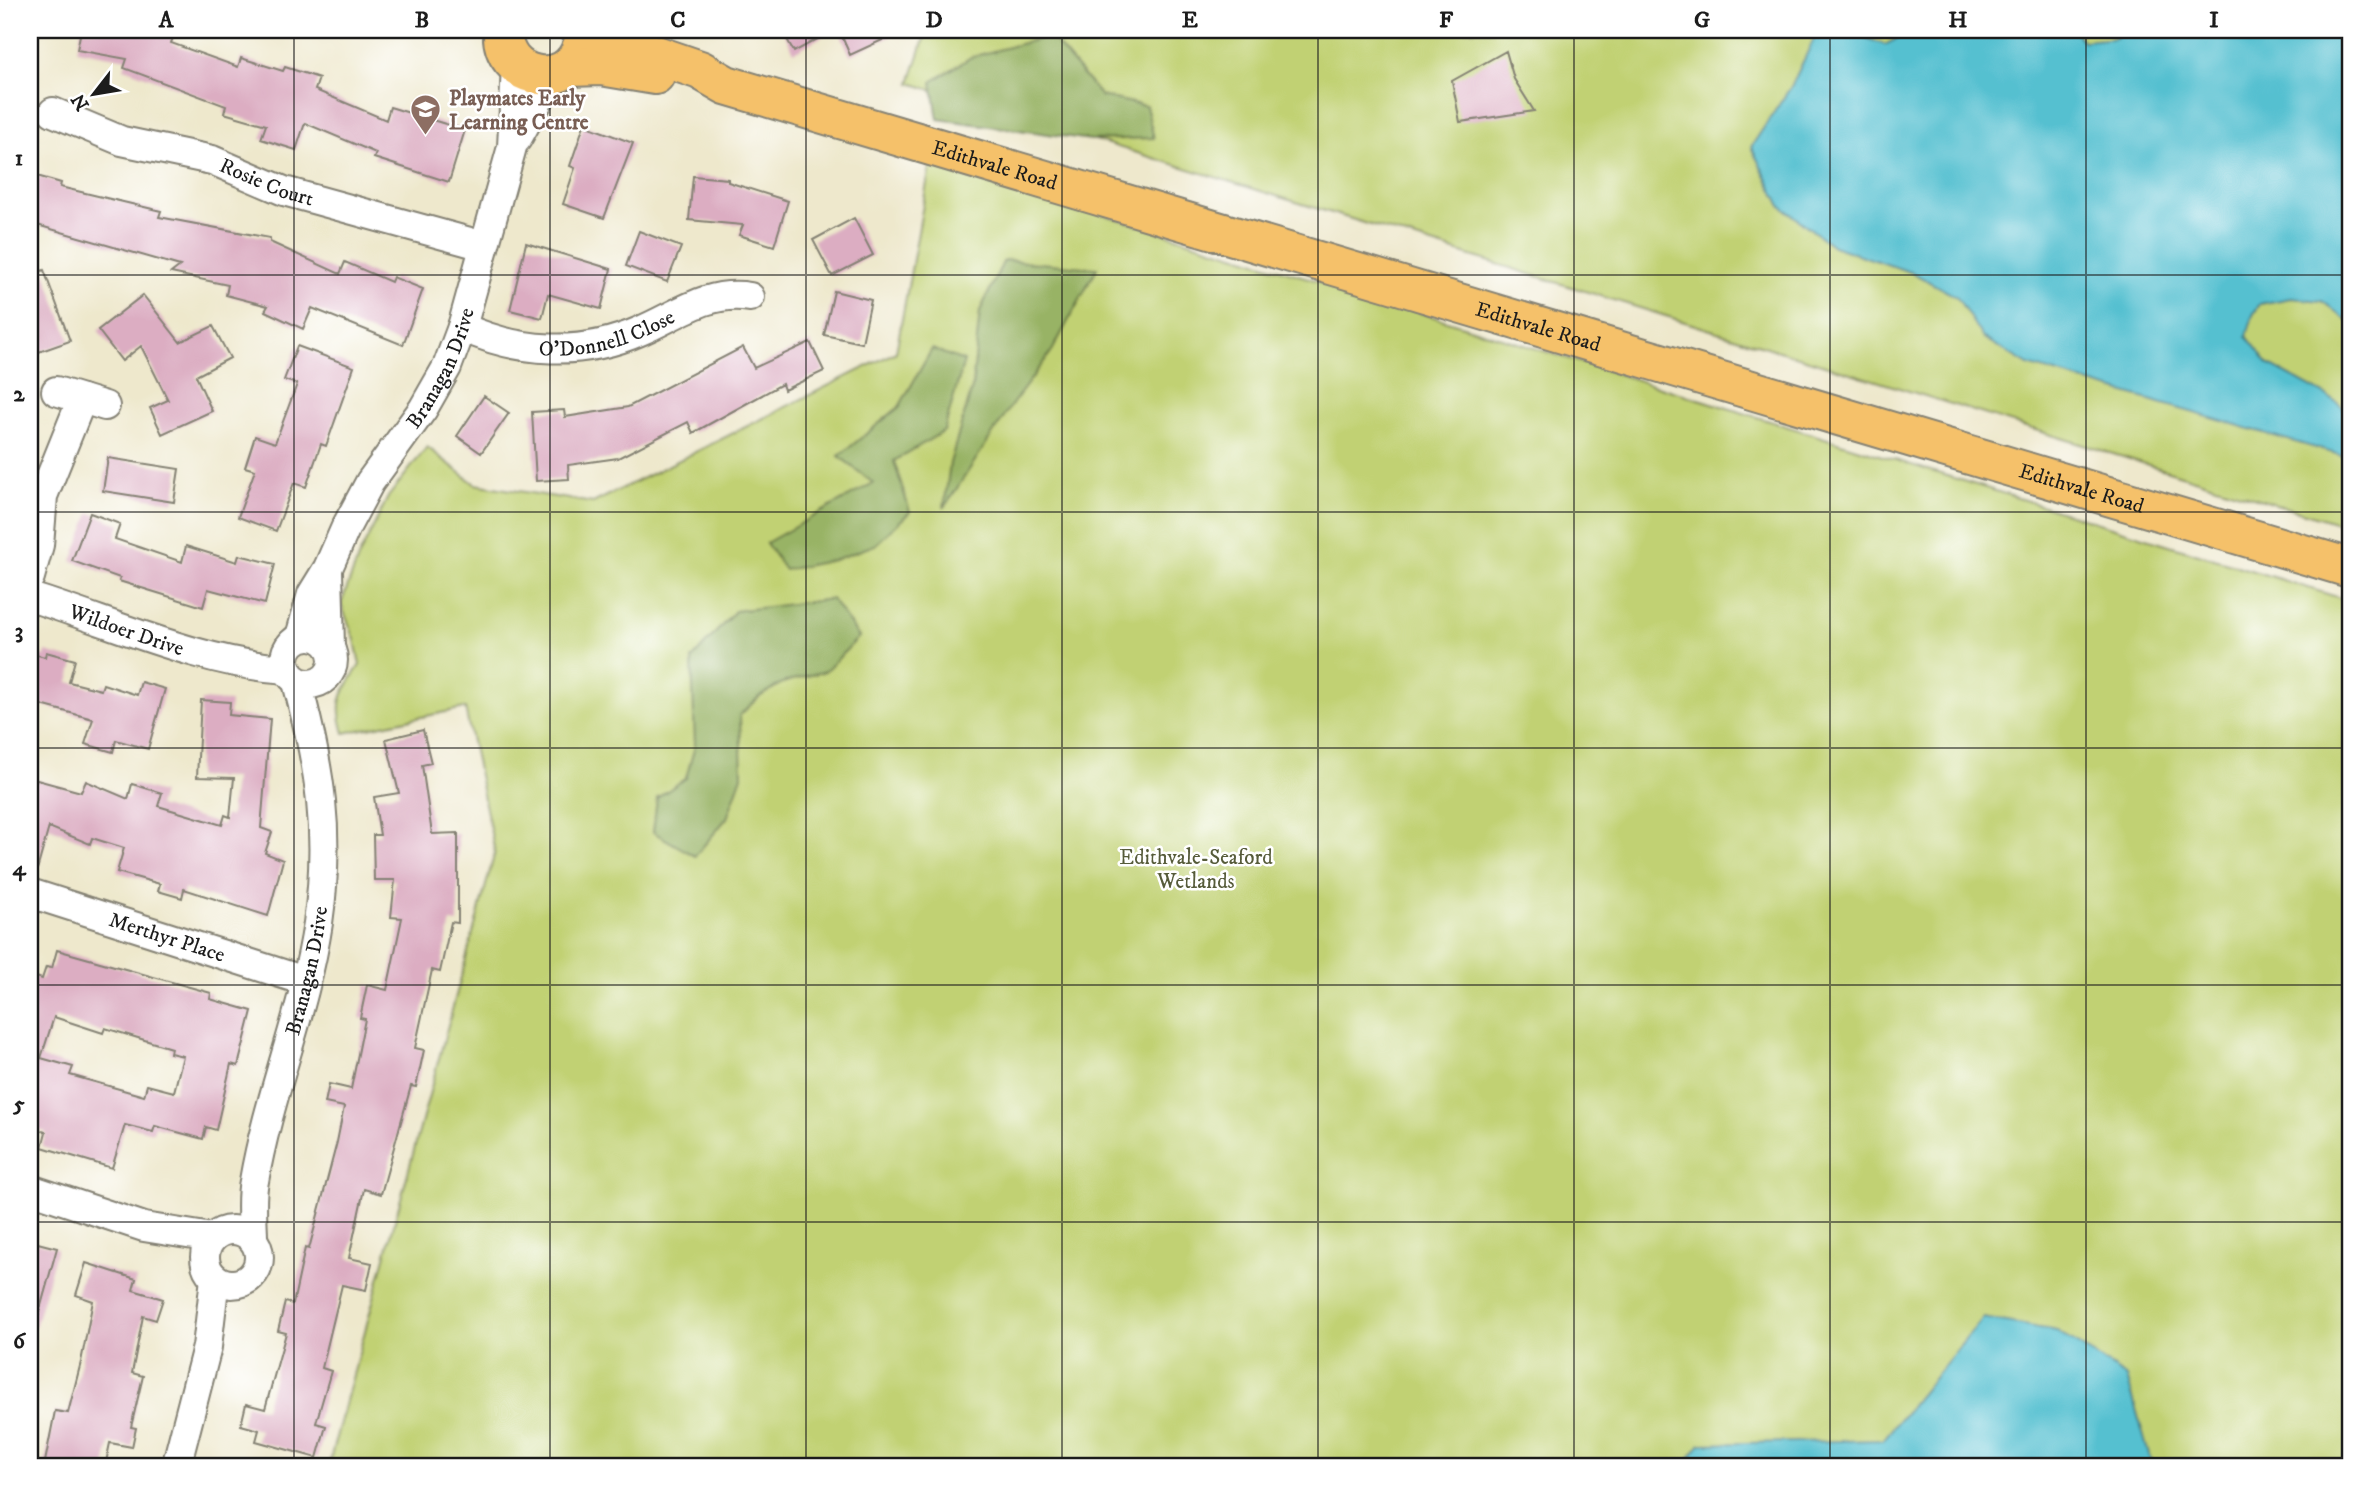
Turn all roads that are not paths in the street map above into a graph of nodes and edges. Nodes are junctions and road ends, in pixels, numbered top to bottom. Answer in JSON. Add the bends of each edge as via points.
{"nodes":[{"id":1,"x":583,"y":30,"type":"edge"},
{"id":2,"x":501,"y":43,"type":"edge"},
{"id":3,"x":561,"y":71,"type":"junction"},
{"id":4,"x":726,"y":85,"type":"junction"},
{"id":5,"x":53,"y":112,"type":"dead end"},
{"id":6,"x":512,"y":147,"type":"junction"},
{"id":7,"x":484,"y":246,"type":"junction"},
{"id":8,"x":750,"y":297,"type":"dead end"},
{"id":9,"x":462,"y":327,"type":"junction"},
{"id":10,"x":56,"y":391,"type":"dead end"},
{"id":11,"x":328,"y":568,"type":"junction"},
{"id":12,"x":2350,"y":568,"type":"edge"},
{"id":13,"x":30,"y":577,"type":"edge"},
{"id":14,"x":30,"y":597,"type":"edge"},
{"id":15,"x":330,"y":647,"type":"junction"},
{"id":16,"x":298,"y":664,"type":"junction"},
{"id":17,"x":30,"y":893,"type":"edge"},
{"id":18,"x":305,"y":981,"type":"junction"},
{"id":19,"x":30,"y":1189,"type":"edge"},
{"id":20,"x":225,"y":1254,"type":"junction"},
{"id":21,"x":176,"y":1467,"type":"edge"}],
"edges":[{"from":1,"to":3,"type":"highway","via":[[581,50]]},
{"from":1,"to":4,"type":"highway","name":"Edithvale Road","via":[[700,70]]},
{"from":2,"to":3,"type":"highway","name":"Edithvale Road","via":[[527,73]]},
{"from":2,"to":6,"type":"street","name":"Branagan Drive"},
{"from":3,"to":4,"type":"highway","name":"Edithvale Road","via":[[601,66],[693,84]]},
{"from":3,"to":6,"type":"street","name":"Branagan Drive"},
{"from":4,"to":12,"type":"highway","name":"Edithvale Road"},
{"from":5,"to":7,"type":"street","name":"Rosie Court","via":[[122,141],[212,160],[284,191]]},
{"from":6,"to":7,"type":"street","name":"Branagan Drive"},
{"from":7,"to":9,"type":"street","name":"Branagan Drive"},
{"from":8,"to":9,"type":"street","name":"O'Donnell Close","via":[[705,298],[639,332],[586,347],[512,345]]},
{"from":9,"to":11,"type":"street","name":"Branagan Drive","via":[[447,366],[423,409],[370,482]]},
{"from":10,"to":13,"type":"street","via":[[94,402],[43,496],[39,545]]},
{"from":11,"to":15,"type":"street","name":"Branagan Drive"},
{"from":11,"to":16,"type":"street","name":"Branagan Drive","via":[[312,594]]},
{"from":14,"to":16,"type":"street","name":"Wildoer Drive","via":[[262,668]]},
{"from":15,"to":16,"type":"street","name":"Wildoer Drive","via":[[317,637]]},
{"from":15,"to":16,"type":"street","name":"Branagan Drive","via":[[332,670],[323,681]]},
{"from":16,"to":18,"type":"street","name":"Branagan Drive","via":[[317,756],[325,853],[318,924]]},
{"from":17,"to":18,"type":"street","name":"Merthyr Place"},
{"from":18,"to":20,"type":"street","name":"Branagan Drive","via":[[253,1183]]},
{"from":19,"to":20,"type":"street"},
{"from":20,"to":21,"type":"street","name":"Branagan Drive","via":[[208,1347]]}]}
